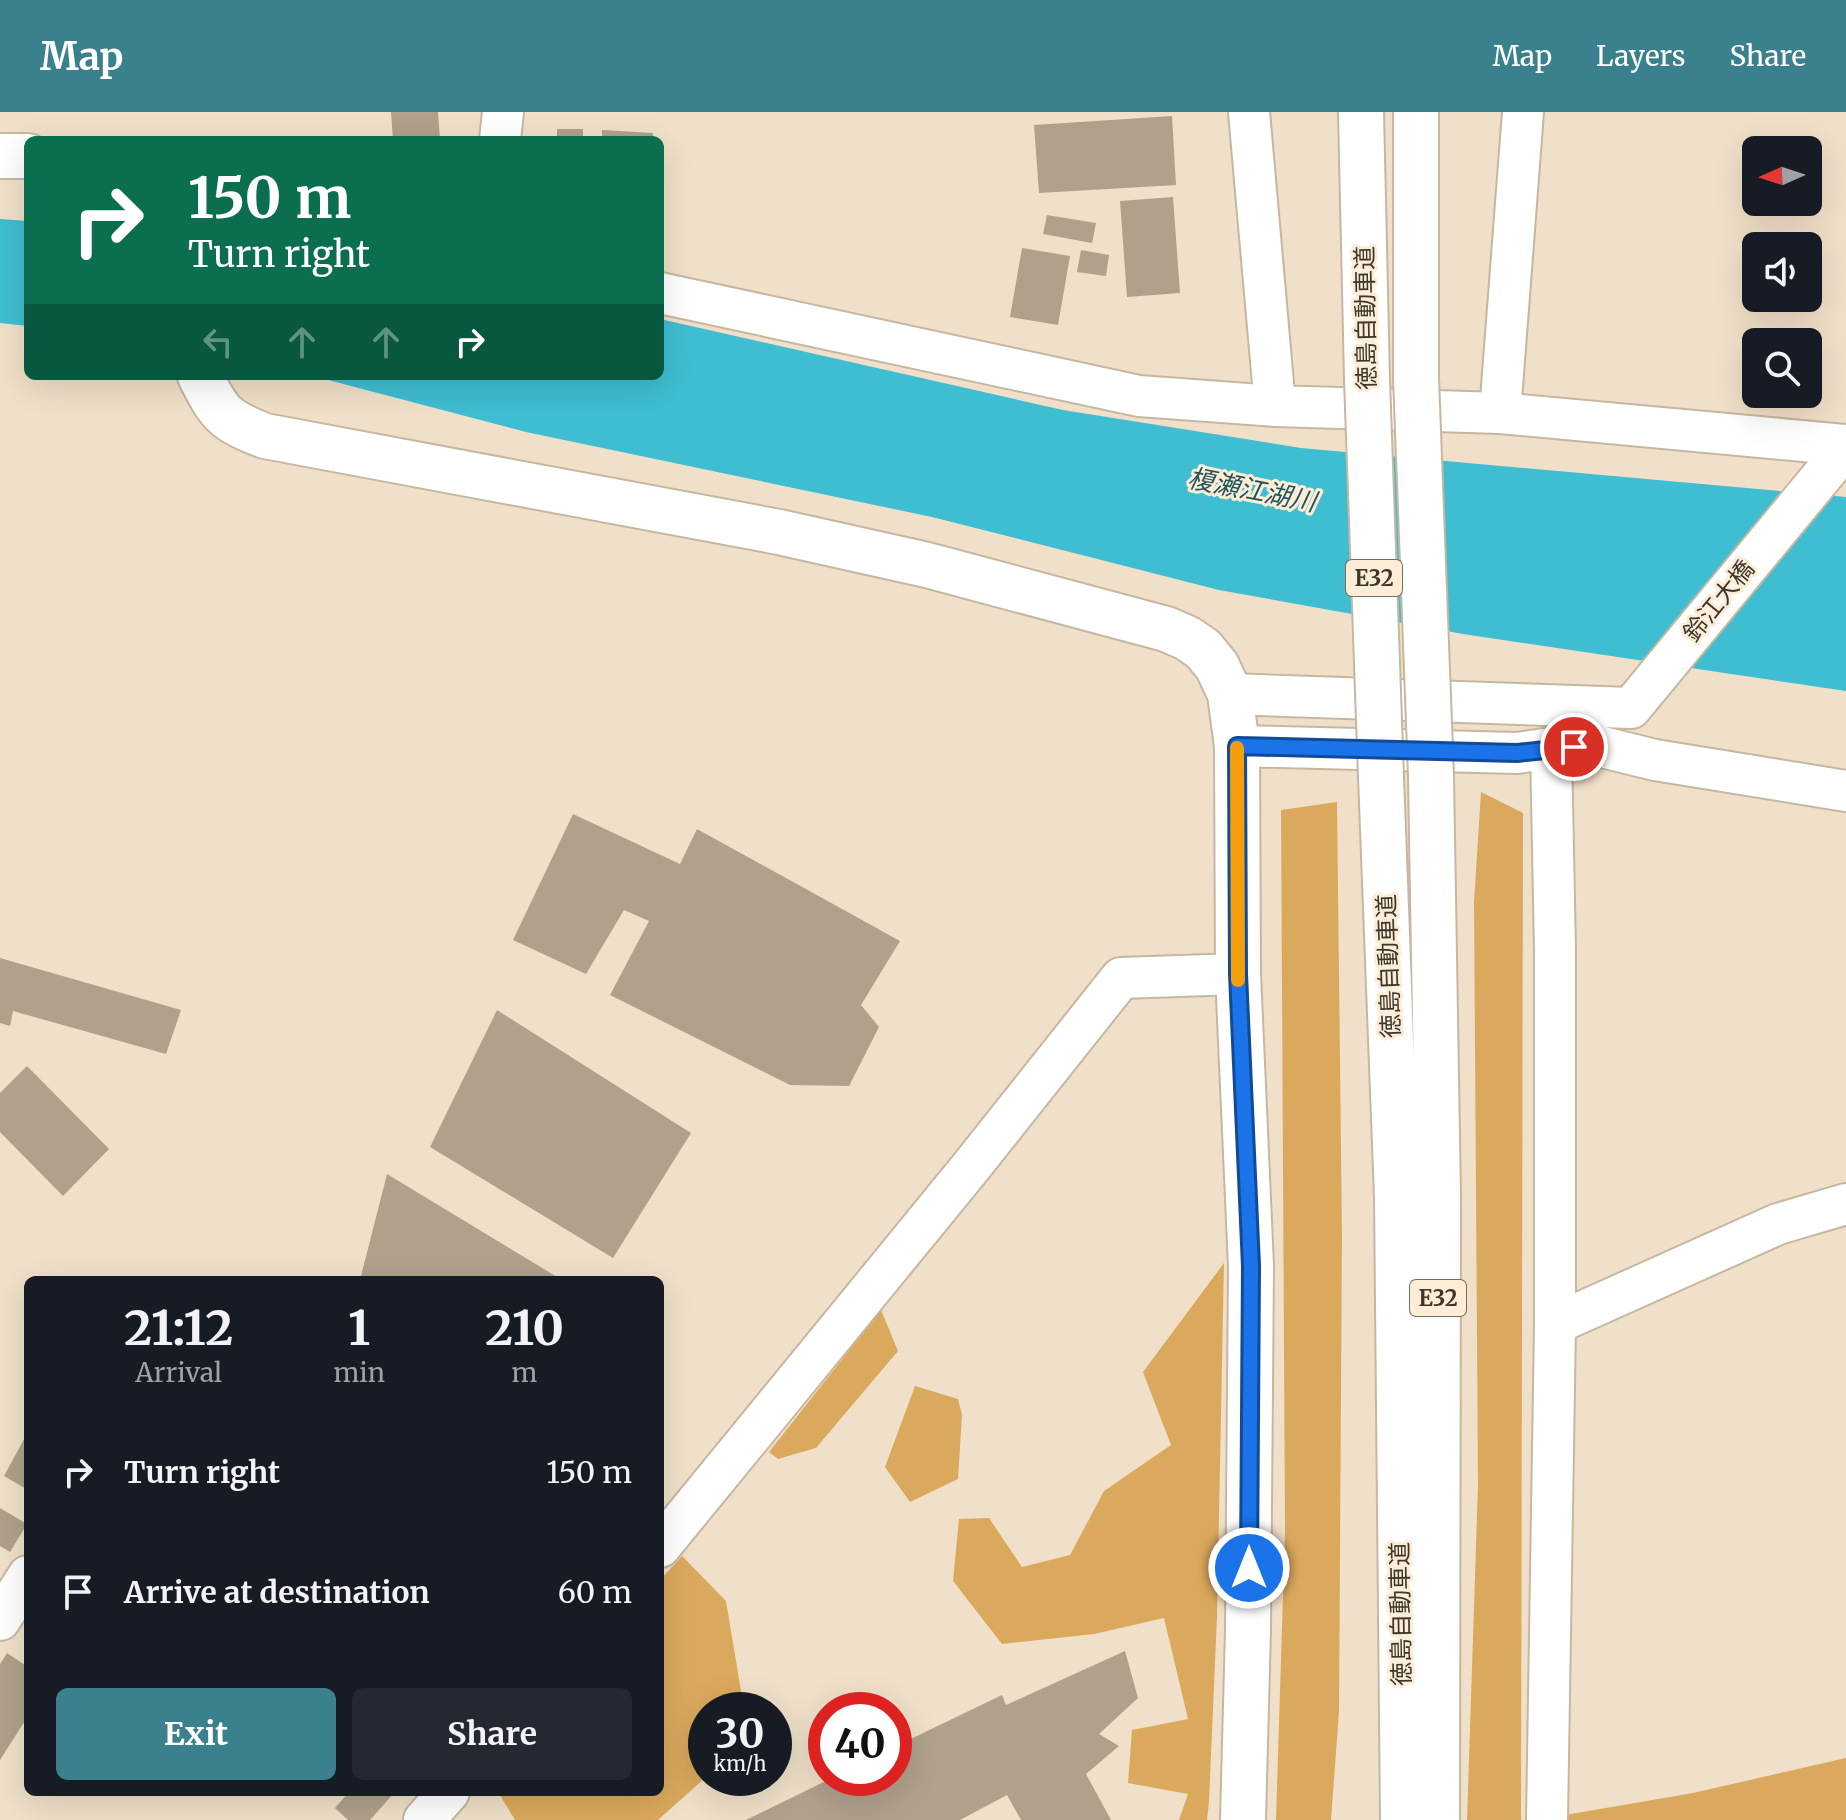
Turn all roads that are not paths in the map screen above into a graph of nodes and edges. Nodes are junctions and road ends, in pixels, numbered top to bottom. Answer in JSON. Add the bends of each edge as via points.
{"nodes":[{"id":1,"x":503,"y":112,"type":"edge"},
{"id":2,"x":1249,"y":112,"type":"edge"},
{"id":3,"x":1361,"y":112,"type":"edge"},
{"id":4,"x":1416,"y":112,"type":"edge"},
{"id":5,"x":1523,"y":112,"type":"edge"},
{"id":6,"x":500,"y":136,"type":"edge"},
{"id":7,"x":0,"y":156,"type":"edge"},
{"id":8,"x":24,"y":156,"type":"edge"},
{"id":9,"x":664,"y":294,"type":"edge"},
{"id":10,"x":202,"y":380,"type":"edge"},
{"id":11,"x":1275,"y":406,"type":"junction"},
{"id":12,"x":1500,"y":413,"type":"junction"},
{"id":13,"x":1846,"y":446,"type":"edge"},
{"id":14,"x":1230,"y":694,"type":"junction"},
{"id":15,"x":1237,"y":746,"type":"junction"},
{"id":16,"x":1551,"y":748,"type":"junction"},
{"id":17,"x":1846,"y":791,"type":"edge"},
{"id":18,"x":1238,"y":974,"type":"junction"},
{"id":19,"x":1846,"y":1204,"type":"edge"},
{"id":20,"x":1555,"y":1324,"type":"junction"},
{"id":21,"x":664,"y":1542,"type":"edge"},
{"id":22,"x":24,"y":1582,"type":"edge"},
{"id":23,"x":0,"y":1620,"type":"edge"},
{"id":24,"x":445,"y":1796,"type":"edge"},
{"id":25,"x":424,"y":1820,"type":"edge"},
{"id":26,"x":1243,"y":1820,"type":"edge"},
{"id":27,"x":1403,"y":1820,"type":"edge"},
{"id":28,"x":1437,"y":1820,"type":"edge"},
{"id":29,"x":1547,"y":1820,"type":"edge"}],
"edges":[{"from":1,"to":6,"type":"street"},
{"from":2,"to":11,"type":"street"},
{"from":3,"to":27,"type":"main road","name":"徳島自動車道","number":"E32","bridge":true,"via":[[1397,1197]]},
{"from":4,"to":28,"type":"main road","name":"徳島自動車道","number":"E32","bridge":true,"via":[[1416,378],[1431,776],[1438,1196]]},
{"from":5,"to":12,"type":"street"},
{"from":7,"to":8,"type":"main road"},
{"from":9,"to":11,"type":"street","via":[[1139,396]]},
{"from":10,"to":14,"type":"main road","via":[[231,422],[265,436],[779,532],[1166,629],[1203,649]]},
{"from":11,"to":12,"type":"street"},
{"from":12,"to":13,"type":"street"},
{"from":13,"to":14,"type":"street","name":"鈴江大橋","via":[[1631,708]]},
{"from":14,"to":15,"type":"main road"},
{"from":15,"to":16,"type":"street","via":[[1517,753]]},
{"from":15,"to":18,"type":"main road"},
{"from":16,"to":17,"type":"street","via":[[1598,746]]},
{"from":16,"to":20,"type":"street"},
{"from":18,"to":21,"type":"street","via":[[1121,978]]},
{"from":18,"to":26,"type":"main road","via":[[1251,1266]]},
{"from":19,"to":20,"type":"street","via":[[1778,1224]]},
{"from":20,"to":29,"type":"street"},
{"from":22,"to":23,"type":"street"},
{"from":24,"to":25,"type":"street"}]}
